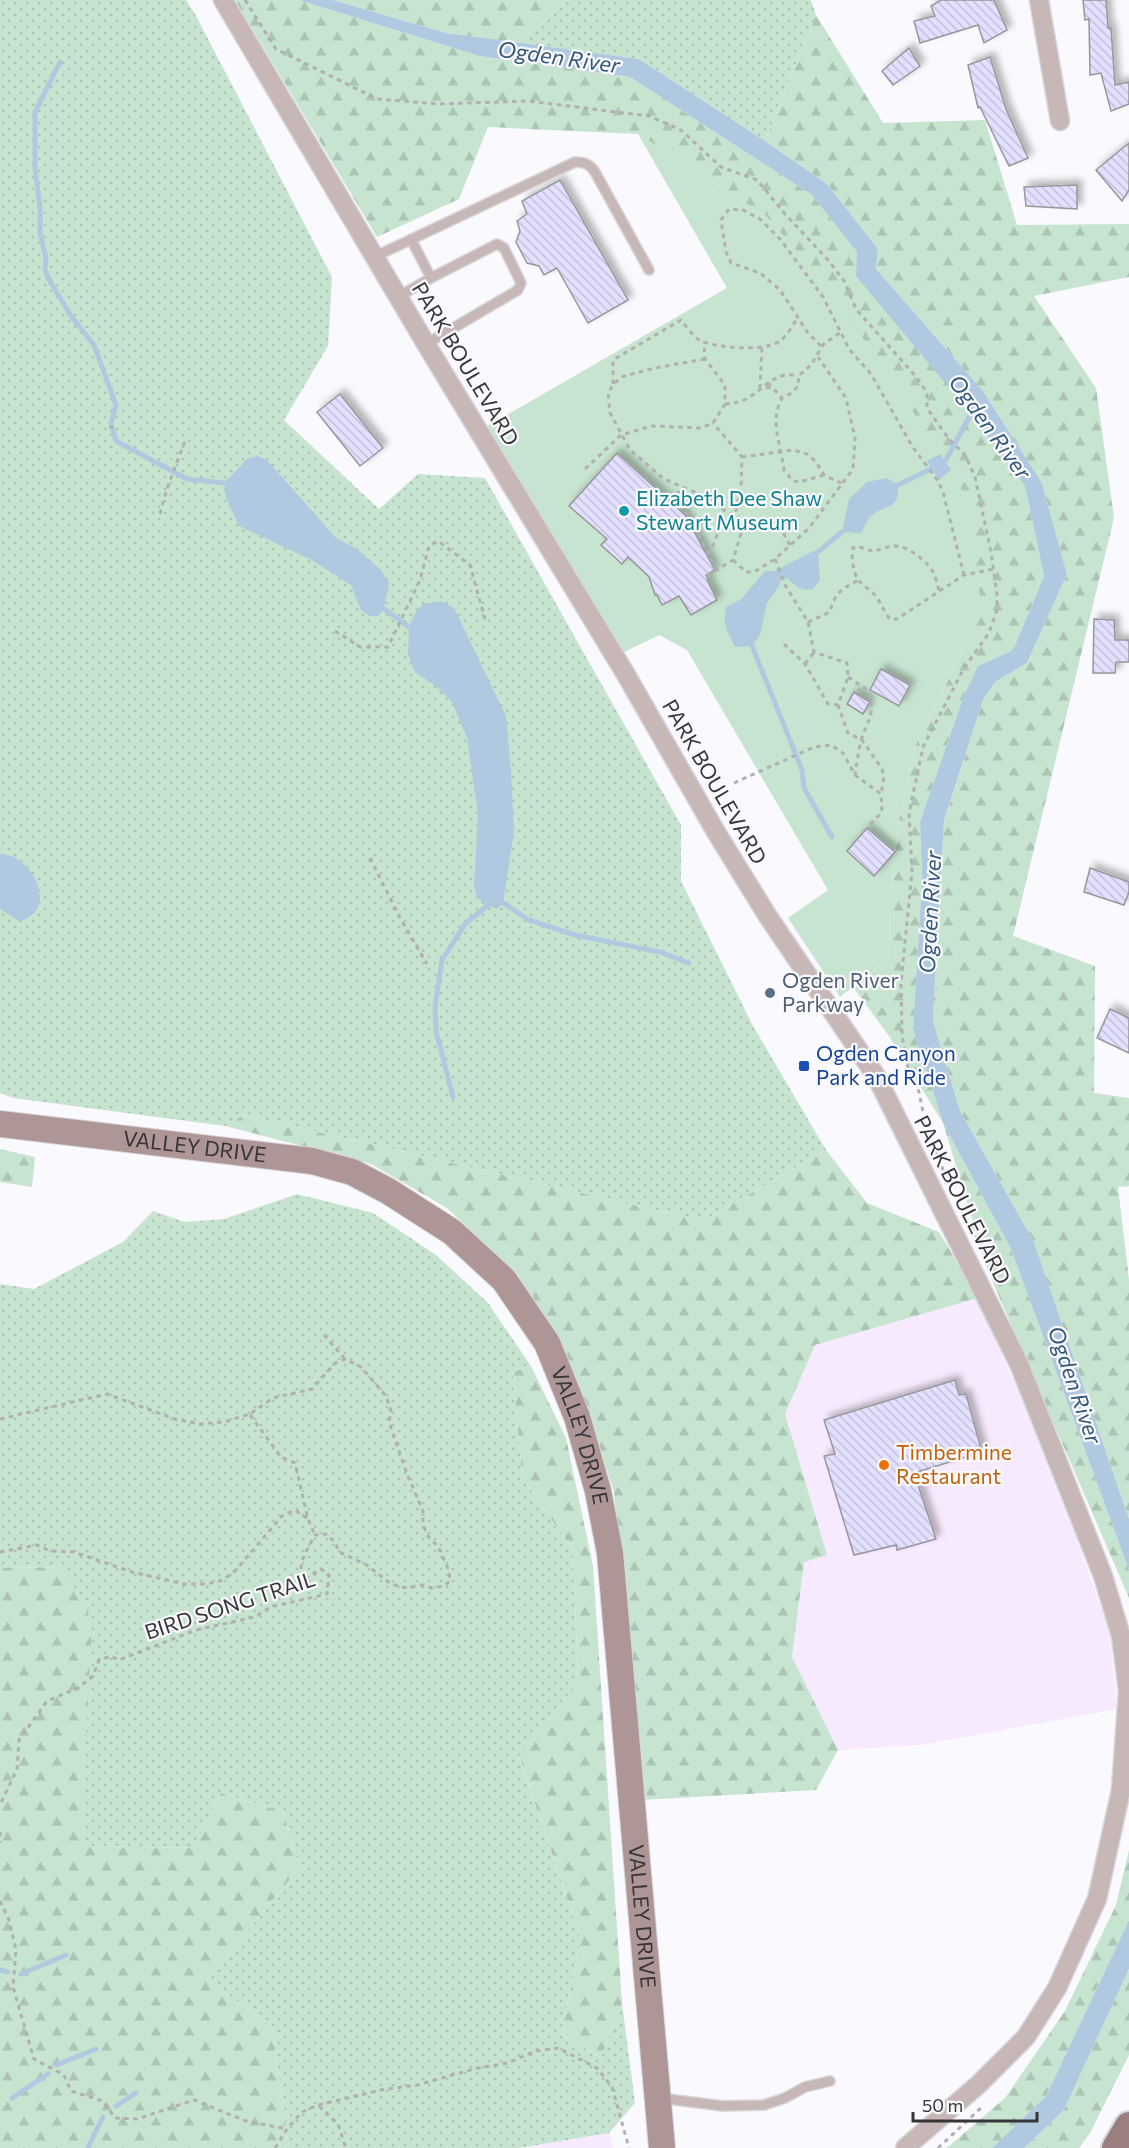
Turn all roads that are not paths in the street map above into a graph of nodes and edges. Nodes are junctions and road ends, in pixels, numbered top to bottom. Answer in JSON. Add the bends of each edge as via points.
{"nodes":[{"id":1,"x":223,"y":0,"type":"edge"},
{"id":2,"x":1039,"y":0,"type":"edge"},
{"id":3,"x":1060,"y":121,"type":"dead end"},
{"id":4,"x":411,"y":239,"type":"junction"},
{"id":5,"x":375,"y":257,"type":"junction"},
{"id":6,"x":649,"y":270,"type":"dead end"},
{"id":7,"x":431,"y":278,"type":"junction"},
{"id":8,"x":398,"y":297,"type":"junction"},
{"id":9,"x":426,"y":344,"type":"junction"},
{"id":10,"x":0,"y":1124,"type":"edge"},
{"id":11,"x":830,"y":2081,"type":"dead end"},
{"id":12,"x":657,"y":2098,"type":"junction"},
{"id":13,"x":1129,"y":2126,"type":"edge"},
{"id":14,"x":662,"y":2148,"type":"edge"},
{"id":15,"x":905,"y":2148,"type":"edge"},
{"id":16,"x":1116,"y":2148,"type":"edge"}],
"edges":[{"from":1,"to":5,"type":"street","name":"PARK BOULEVARD"},
{"from":2,"to":3,"type":"street"},
{"from":4,"to":5,"type":"lane"},
{"from":4,"to":6,"type":"lane","via":[[581,162],[592,167]]},
{"from":4,"to":7,"type":"lane"},
{"from":5,"to":8,"type":"street","name":"PARK BOULEVARD"},
{"from":7,"to":8,"type":"lane"},
{"from":7,"to":9,"type":"lane","via":[[497,244],[504,248],[521,283],[518,290]]},
{"from":8,"to":9,"type":"street","name":"PARK BOULEVARD"},
{"from":9,"to":15,"type":"street","name":"PARK BOULEVARD","via":[[767,915],[876,1076],[1019,1364],[1103,1576],[1121,1636],[1128,1691],[1121,1790],[1097,1899],[1057,1988],[1026,2037]]},
{"from":10,"to":12,"type":"street","name":"VALLEY DRIVE","via":[[312,1161],[352,1172],[452,1232],[504,1280],[547,1343],[577,1417],[610,1553]]},
{"from":11,"to":12,"type":"lane","via":[[764,2105],[723,2106]]},
{"from":12,"to":14,"type":"street","name":"VALLEY DRIVE"},
{"from":13,"to":16,"type":"main road"}]}
